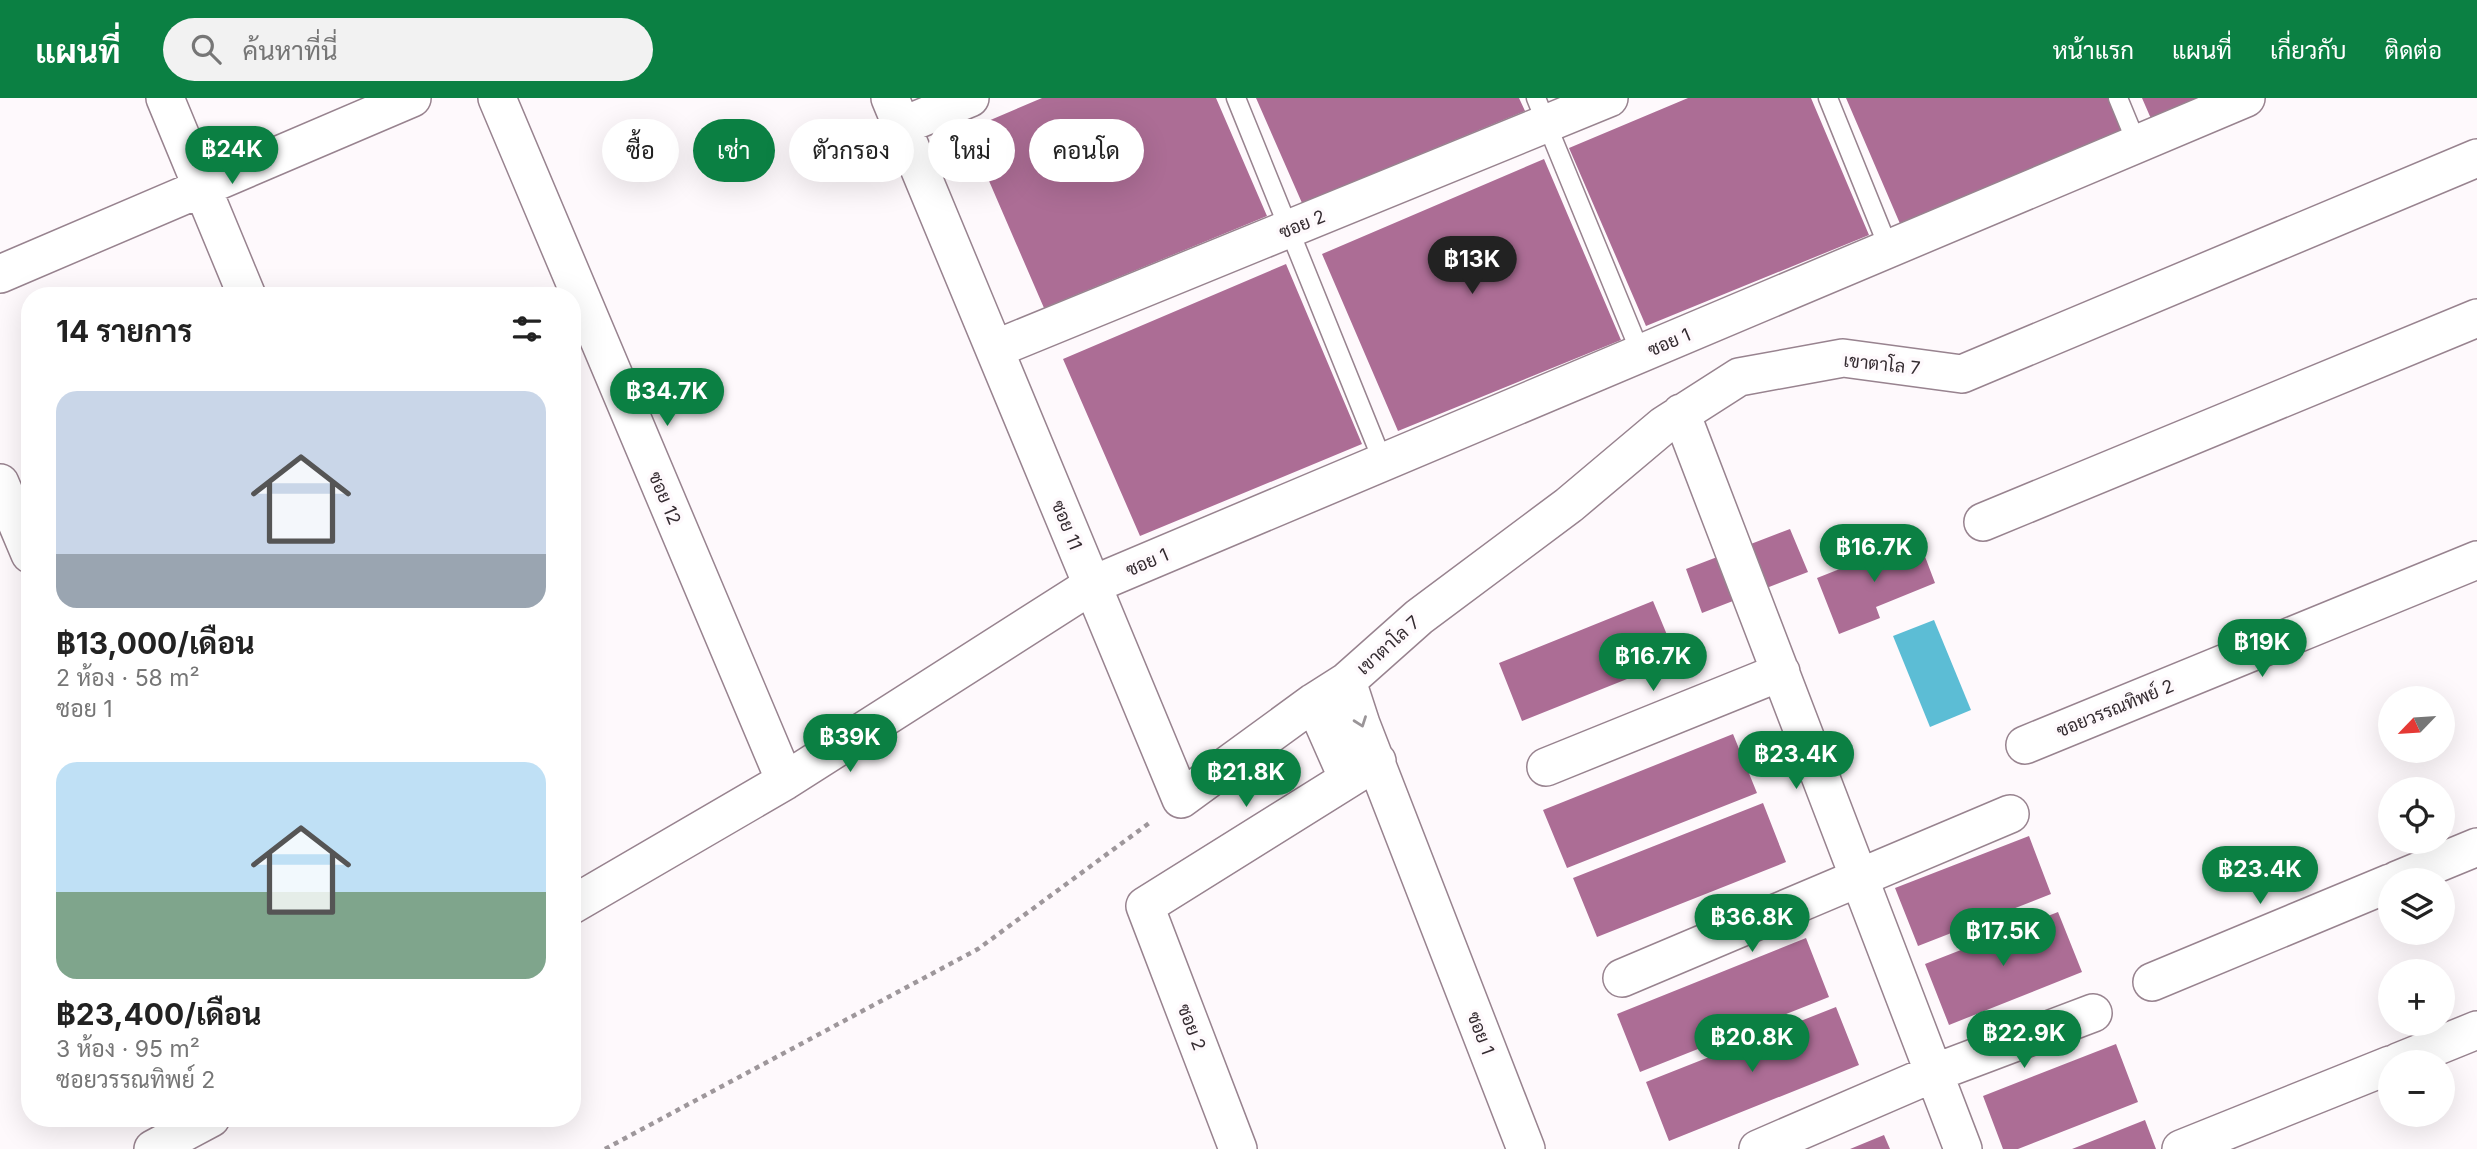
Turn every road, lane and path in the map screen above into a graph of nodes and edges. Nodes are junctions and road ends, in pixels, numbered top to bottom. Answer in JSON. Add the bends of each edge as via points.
{"nodes":[{"id":1,"x":165,"y":98,"type":"edge"},
{"id":2,"x":412,"y":98,"type":"edge"},
{"id":3,"x":497,"y":98,"type":"edge"},
{"id":4,"x":970,"y":98,"type":"edge"},
{"id":5,"x":1236,"y":98,"type":"edge"},
{"id":6,"x":1609,"y":98,"type":"edge"},
{"id":7,"x":1828,"y":98,"type":"edge"},
{"id":8,"x":2118,"y":98,"type":"edge"},
{"id":9,"x":2246,"y":98,"type":"edge"},
{"id":10,"x":1541,"y":111,"type":"edge"},
{"id":11,"x":896,"y":112,"type":"edge"},
{"id":12,"x":2137,"y":144,"type":"junction"},
{"id":13,"x":2477,"y":158,"type":"edge"},
{"id":14,"x":202,"y":188,"type":"junction"},
{"id":15,"x":1289,"y":230,"type":"junction"},
{"id":16,"x":1889,"y":249,"type":"junction"},
{"id":17,"x":0,"y":274,"type":"edge"},
{"id":18,"x":243,"y":287,"type":"edge"},
{"id":19,"x":577,"y":287,"type":"edge"},
{"id":20,"x":581,"y":297,"type":"edge"},
{"id":21,"x":2477,"y":318,"type":"edge"},
{"id":22,"x":995,"y":349,"type":"junction"},
{"id":23,"x":1641,"y":354,"type":"junction"},
{"id":24,"x":1681,"y":413,"type":"junction"},
{"id":25,"x":1383,"y":462,"type":"junction"},
{"id":26,"x":0,"y":484,"type":"edge"},
{"id":27,"x":1983,"y":522,"type":"dead end"},
{"id":28,"x":21,"y":533,"type":"edge"},
{"id":29,"x":2477,"y":560,"type":"edge"},
{"id":30,"x":1092,"y":585,"type":"junction"},
{"id":31,"x":1781,"y":673,"type":"junction"},
{"id":32,"x":1347,"y":681,"type":"junction"},
{"id":33,"x":1314,"y":702,"type":"junction"},
{"id":34,"x":2025,"y":745,"type":"dead end"},
{"id":35,"x":1546,"y":767,"type":"dead end"},
{"id":36,"x":1362,"y":770,"type":"junction"},
{"id":37,"x":785,"y":781,"type":"junction"},
{"id":38,"x":1181,"y":799,"type":"junction"},
{"id":39,"x":2010,"y":814,"type":"dead end"},
{"id":40,"x":2477,"y":847,"type":"edge"},
{"id":41,"x":2426,"y":868,"type":"edge"},
{"id":42,"x":1860,"y":878,"type":"junction"},
{"id":43,"x":2378,"y":888,"type":"edge"},
{"id":44,"x":581,"y":900,"type":"edge"},
{"id":45,"x":1622,"y":978,"type":"dead end"},
{"id":46,"x":2152,"y":982,"type":"dead end"},
{"id":47,"x":2093,"y":1013,"type":"dead end"},
{"id":48,"x":2477,"y":1030,"type":"edge"},
{"id":49,"x":2428,"y":1050,"type":"edge"},
{"id":50,"x":2378,"y":1070,"type":"edge"},
{"id":51,"x":1934,"y":1073,"type":"junction"},
{"id":52,"x":194,"y":1127,"type":"edge"},
{"id":53,"x":153,"y":1149,"type":"edge"},
{"id":54,"x":605,"y":1149,"type":"edge"},
{"id":55,"x":1238,"y":1149,"type":"edge"},
{"id":56,"x":1526,"y":1149,"type":"edge"},
{"id":57,"x":1758,"y":1149,"type":"edge"},
{"id":58,"x":1963,"y":1149,"type":"edge"},
{"id":59,"x":2181,"y":1149,"type":"edge"}],
"edges":[{"from":1,"to":14,"type":"street"},
{"from":2,"to":14,"type":"street"},
{"from":3,"to":19,"type":"street","name":"ซอย 12"},
{"from":4,"to":11,"type":"street"},
{"from":5,"to":15,"type":"lane"},
{"from":6,"to":10,"type":"street","name":"ซอย 2"},
{"from":7,"to":16,"type":"lane"},
{"from":8,"to":12,"type":"lane"},
{"from":9,"to":12,"type":"street","name":"ซอย 1"},
{"from":10,"to":15,"type":"street","name":"ซอย 2"},
{"from":10,"to":23,"type":"lane"},
{"from":11,"to":22,"type":"street","name":"ซอย 11"},
{"from":12,"to":16,"type":"street","name":"ซอย 1"},
{"from":13,"to":24,"type":"street","name":"เขาตาโล 7","via":[[1962,374],[1843,358],[1739,377]]},
{"from":14,"to":17,"type":"street"},
{"from":14,"to":18,"type":"street"},
{"from":15,"to":22,"type":"street","name":"ซอย 2"},
{"from":15,"to":25,"type":"lane"},
{"from":16,"to":23,"type":"street","name":"ซอย 1"},
{"from":20,"to":37,"type":"street","name":"ซอย 12"},
{"from":21,"to":27,"type":"street"},
{"from":22,"to":30,"type":"street","name":"ซอย 11"},
{"from":23,"to":25,"type":"street","name":"ซอย 1"},
{"from":24,"to":31,"type":"street"},
{"from":24,"to":32,"type":"street","name":"เขาตาโล 7","via":[[1569,505],[1419,617]]},
{"from":25,"to":30,"type":"street","name":"ซอย 1"},
{"from":26,"to":28,"type":"street"},
{"from":29,"to":34,"type":"street","name":"ซอยวรรณทิพย์ 2"},
{"from":30,"to":37,"type":"street","name":"ซอย 1"},
{"from":30,"to":38,"type":"street","name":"ซอย 11"},
{"from":31,"to":35,"type":"street"},
{"from":31,"to":42,"type":"street"},
{"from":32,"to":33,"type":"street","name":"เขาตาโล 7"},
{"from":32,"to":36,"type":"street","name":"ซอย 1","one_way":true,"via":[[1361,724]]},
{"from":33,"to":36,"type":"street","name":"ซอย 1"},
{"from":33,"to":38,"type":"street"},
{"from":36,"to":55,"type":"street","name":"ซอย 2","via":[[1145,906]]},
{"from":36,"to":56,"type":"street","name":"ซอย 1"},
{"from":37,"to":44,"type":"street","name":"ซอย 1"},
{"from":38,"to":54,"type":"path","via":[[978,949]]},
{"from":39,"to":42,"type":"street"},
{"from":40,"to":41,"type":"street"},
{"from":42,"to":45,"type":"street"},
{"from":42,"to":51,"type":"street"},
{"from":43,"to":46,"type":"street"},
{"from":47,"to":51,"type":"street"},
{"from":48,"to":49,"type":"street"},
{"from":50,"to":59,"type":"street"},
{"from":51,"to":57,"type":"street"},
{"from":51,"to":58,"type":"street"},
{"from":52,"to":53,"type":"street"}]}
